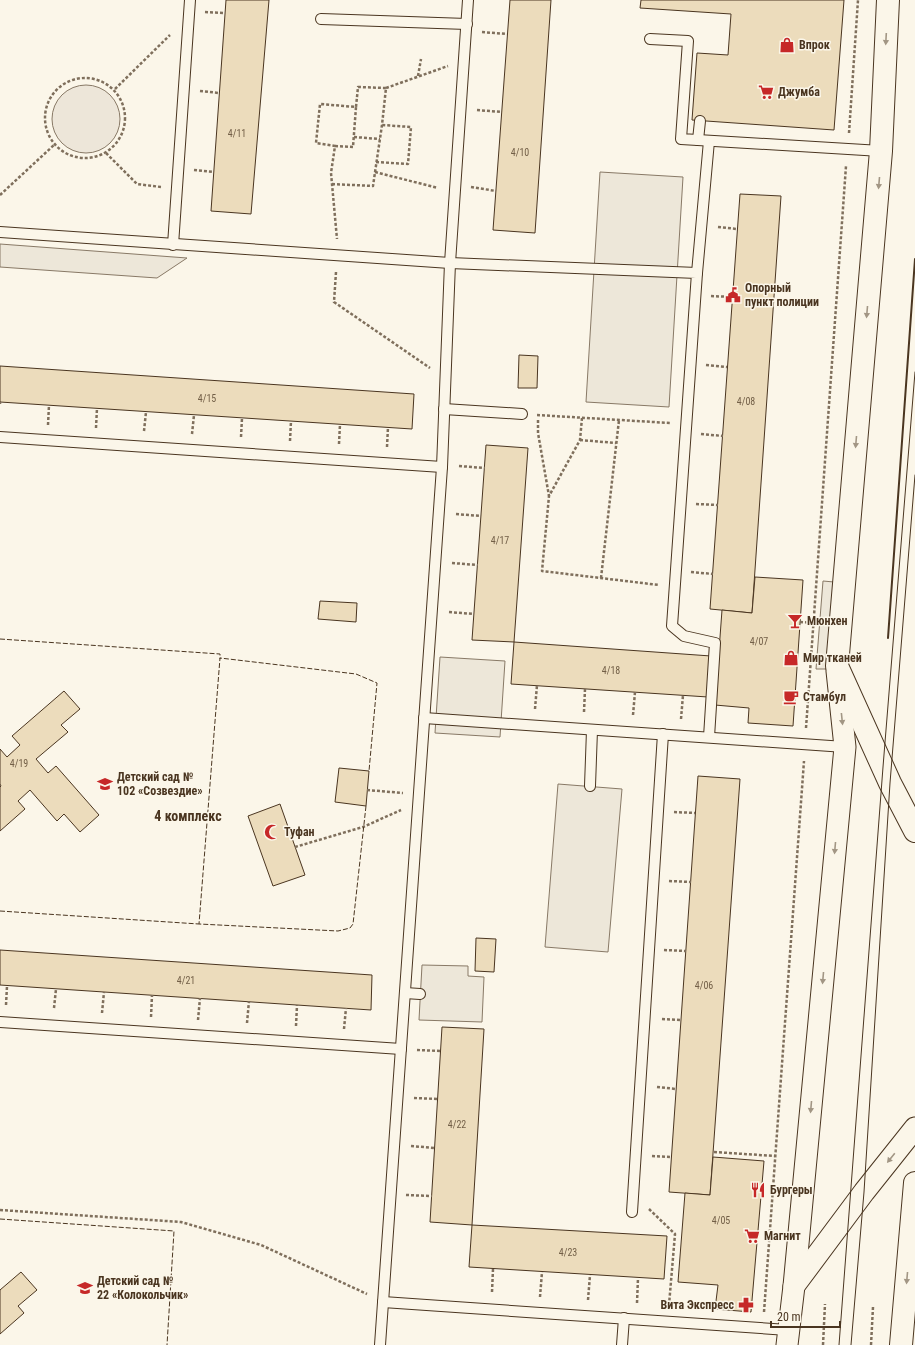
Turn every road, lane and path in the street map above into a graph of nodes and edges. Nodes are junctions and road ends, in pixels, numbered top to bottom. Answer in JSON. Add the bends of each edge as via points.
{"nodes":[{"id":1,"x":190,"y":0,"type":"edge"},
{"id":2,"x":468,"y":0,"type":"edge"},
{"id":3,"x":858,"y":0,"type":"edge"},
{"id":4,"x":888,"y":0,"type":"edge"},
{"id":5,"x":321,"y":18,"type":"dead end"},
{"id":6,"x":467,"y":27,"type":"junction"},
{"id":7,"x":188,"y":28,"type":"junction"},
{"id":8,"x":507,"y":34,"type":"dead end"},
{"id":9,"x":650,"y":39,"type":"dead end"},
{"id":10,"x":421,"y":59,"type":"dead end"},
{"id":11,"x":464,"y":67,"type":"junction"},
{"id":12,"x":418,"y":76,"type":"junction"},
{"id":13,"x":386,"y":88,"type":"junction"},
{"id":14,"x":115,"y":89,"type":"junction"},
{"id":15,"x":356,"y":107,"type":"junction"},
{"id":16,"x":461,"y":108,"type":"junction"},
{"id":17,"x":502,"y":112,"type":"dead end"},
{"id":18,"x":700,"y":121,"type":"dead end"},
{"id":19,"x":382,"y":125,"type":"junction"},
{"id":20,"x":354,"y":137,"type":"junction"},
{"id":21,"x":380,"y":139,"type":"junction"},
{"id":22,"x":698,"y":140,"type":"junction"},
{"id":23,"x":709,"y":141,"type":"junction"},
{"id":24,"x":54,"y":145,"type":"junction"},
{"id":25,"x":335,"y":146,"type":"junction"},
{"id":26,"x":848,"y":149,"type":"junction"},
{"id":27,"x":881,"y":151,"type":"junction"},
{"id":28,"x":106,"y":153,"type":"junction"},
{"id":29,"x":376,"y":162,"type":"junction"},
{"id":30,"x":375,"y":172,"type":"junction"},
{"id":31,"x":332,"y":184,"type":"junction"},
{"id":32,"x":177,"y":188,"type":"junction"},
{"id":33,"x":455,"y":189,"type":"junction"},
{"id":34,"x":496,"y":191,"type":"dead end"},
{"id":35,"x":0,"y":195,"type":"edge"},
{"id":36,"x":0,"y":232,"type":"edge"},
{"id":37,"x":173,"y":245,"type":"junction"},
{"id":38,"x":337,"y":256,"type":"junction"},
{"id":39,"x":450,"y":263,"type":"junction"},
{"id":40,"x":697,"y":273,"type":"junction"},
{"id":41,"x":445,"y":379,"type":"junction"},
{"id":42,"x":444,"y":409,"type":"junction"},
{"id":43,"x":522,"y":414,"type":"joint"},
{"id":44,"x":539,"y":415,"type":"junction"},
{"id":45,"x":582,"y":418,"type":"junction"},
{"id":46,"x":619,"y":420,"type":"junction"},
{"id":47,"x":687,"y":424,"type":"junction"},
{"id":48,"x":0,"y":437,"type":"edge"},
{"id":49,"x":580,"y":440,"type":"junction"},
{"id":50,"x":616,"y":443,"type":"junction"},
{"id":51,"x":442,"y":466,"type":"junction"},
{"id":52,"x":485,"y":468,"type":"dead end"},
{"id":53,"x":549,"y":496,"type":"junction"},
{"id":54,"x":681,"y":502,"type":"junction"},
{"id":55,"x":718,"y":505,"type":"dead end"},
{"id":56,"x":438,"y":512,"type":"junction"},
{"id":57,"x":481,"y":516,"type":"dead end"},
{"id":58,"x":435,"y":562,"type":"junction"},
{"id":59,"x":478,"y":565,"type":"dead end"},
{"id":60,"x":676,"y":571,"type":"junction"},
{"id":61,"x":713,"y":574,"type":"dead end"},
{"id":62,"x":601,"y":578,"type":"junction"},
{"id":63,"x":675,"y":586,"type":"junction"},
{"id":64,"x":432,"y":611,"type":"junction"},
{"id":65,"x":474,"y":614,"type":"dead end"},
{"id":66,"x":800,"y":622,"type":"dead end"},
{"id":67,"x":814,"y":623,"type":"junction"},
{"id":68,"x":837,"y":666,"type":"junction"},
{"id":69,"x":537,"y":685,"type":"dead end"},
{"id":70,"x":585,"y":689,"type":"dead end"},
{"id":71,"x":635,"y":692,"type":"dead end"},
{"id":72,"x":682,"y":695,"type":"dead end"},
{"id":73,"x":424,"y":718,"type":"junction"},
{"id":74,"x":534,"y":726,"type":"junction"},
{"id":75,"x":587,"y":729,"type":"junction"},
{"id":76,"x":632,"y":732,"type":"junction"},
{"id":77,"x":663,"y":734,"type":"junction"},
{"id":78,"x":680,"y":736,"type":"junction"},
{"id":79,"x":709,"y":737,"type":"junction"},
{"id":80,"x":805,"y":744,"type":"junction"},
{"id":81,"x":845,"y":747,"type":"junction"},
{"id":82,"x":590,"y":786,"type":"dead end"},
{"id":83,"x":367,"y":790,"type":"dead end"},
{"id":84,"x":418,"y":799,"type":"junction"},
{"id":85,"x":658,"y":811,"type":"junction"},
{"id":86,"x":695,"y":814,"type":"dead end"},
{"id":87,"x":915,"y":831,"type":"edge"},
{"id":88,"x":295,"y":847,"type":"dead end"},
{"id":89,"x":405,"y":993,"type":"junction"},
{"id":90,"x":420,"y":994,"type":"dead end"},
{"id":91,"x":152,"y":995,"type":"dead end"},
{"id":92,"x":249,"y":1002,"type":"dead end"},
{"id":93,"x":297,"y":1005,"type":"dead end"},
{"id":94,"x":346,"y":1008,"type":"dead end"},
{"id":95,"x":0,"y":1022,"type":"edge"},
{"id":96,"x":150,"y":1032,"type":"junction"},
{"id":97,"x":246,"y":1038,"type":"junction"},
{"id":98,"x":294,"y":1042,"type":"junction"},
{"id":99,"x":343,"y":1045,"type":"junction"},
{"id":100,"x":401,"y":1049,"type":"junction"},
{"id":101,"x":441,"y":1051,"type":"dead end"},
{"id":102,"x":398,"y":1097,"type":"junction"},
{"id":103,"x":438,"y":1100,"type":"dead end"},
{"id":104,"x":915,"y":1128,"type":"edge"},
{"id":105,"x":394,"y":1145,"type":"junction"},
{"id":106,"x":435,"y":1148,"type":"dead end"},
{"id":107,"x":714,"y":1152,"type":"dead end"},
{"id":108,"x":775,"y":1156,"type":"junction"},
{"id":109,"x":915,"y":1183,"type":"edge"},
{"id":110,"x":633,"y":1193,"type":"junction"},
{"id":111,"x":391,"y":1194,"type":"junction"},
{"id":112,"x":432,"y":1196,"type":"dead end"},
{"id":113,"x":0,"y":1210,"type":"edge"},
{"id":114,"x":632,"y":1212,"type":"dead end"},
{"id":115,"x":494,"y":1269,"type":"dead end"},
{"id":116,"x":542,"y":1272,"type":"dead end"},
{"id":117,"x":590,"y":1275,"type":"dead end"},
{"id":118,"x":638,"y":1278,"type":"dead end"},
{"id":119,"x":794,"y":1286,"type":"junction"},
{"id":120,"x":383,"y":1302,"type":"junction"},
{"id":121,"x":825,"y":1304,"type":"dead end"},
{"id":122,"x":873,"y":1307,"type":"dead end"},
{"id":123,"x":491,"y":1309,"type":"junction"},
{"id":124,"x":539,"y":1313,"type":"junction"},
{"id":125,"x":587,"y":1316,"type":"junction"},
{"id":126,"x":624,"y":1318,"type":"junction"},
{"id":127,"x":636,"y":1319,"type":"junction"},
{"id":128,"x":668,"y":1321,"type":"junction"},
{"id":129,"x":763,"y":1328,"type":"junction"},
{"id":130,"x":787,"y":1338,"type":"edge"},
{"id":131,"x":380,"y":1345,"type":"edge"},
{"id":132,"x":622,"y":1345,"type":"edge"},
{"id":133,"x":822,"y":1345,"type":"edge"},
{"id":134,"x":871,"y":1345,"type":"edge"},
{"id":135,"x":901,"y":1345,"type":"edge"}],
"edges":[{"from":1,"to":7,"type":"lane"},
{"from":2,"to":6,"type":"lane"},
{"from":3,"to":26,"type":"path"},
{"from":4,"to":27,"type":"main road","one_way":true},
{"from":5,"to":6,"type":"lane"},
{"from":6,"to":8,"type":"path"},
{"from":6,"to":11,"type":"lane"},
{"from":7,"to":14,"type":"path","via":[[177,29]]},
{"from":7,"to":32,"type":"lane"},
{"from":9,"to":22,"type":"lane","via":[[688,41],[691,62],[681,139]]},
{"from":10,"to":12,"type":"path"},
{"from":11,"to":12,"type":"path","via":[[446,66]]},
{"from":11,"to":16,"type":"lane"},
{"from":12,"to":13,"type":"path"},
{"from":13,"to":15,"type":"path","via":[[358,87]]},
{"from":13,"to":19,"type":"path"},
{"from":14,"to":24,"type":"path","via":[[97,79],[76,78],[57,88],[46,106],[45,126]]},
{"from":14,"to":28,"type":"path","via":[[124,105],[126,123],[120,141]]},
{"from":15,"to":20,"type":"path"},
{"from":15,"to":25,"type":"path","via":[[320,104],[316,143]]},
{"from":16,"to":17,"type":"path"},
{"from":16,"to":33,"type":"lane"},
{"from":18,"to":22,"type":"lane"},
{"from":19,"to":21,"type":"path"},
{"from":19,"to":29,"type":"path","via":[[411,127],[408,164]]},
{"from":20,"to":21,"type":"path"},
{"from":20,"to":25,"type":"path","via":[[353,147]]},
{"from":21,"to":29,"type":"path"},
{"from":22,"to":23,"type":"lane"},
{"from":23,"to":26,"type":"lane"},
{"from":23,"to":40,"type":"lane"},
{"from":24,"to":28,"type":"path","via":[[65,154],[79,159],[93,158]]},
{"from":24,"to":35,"type":"path"},
{"from":25,"to":31,"type":"path"},
{"from":26,"to":27,"type":"lane"},
{"from":26,"to":67,"type":"path"},
{"from":27,"to":68,"type":"main road","one_way":true},
{"from":28,"to":32,"type":"path","via":[[138,184]]},
{"from":29,"to":30,"type":"path"},
{"from":30,"to":31,"type":"path","via":[[373,186]]},
{"from":30,"to":33,"type":"path"},
{"from":31,"to":38,"type":"path"},
{"from":32,"to":37,"type":"lane"},
{"from":33,"to":34,"type":"path"},
{"from":33,"to":39,"type":"lane"},
{"from":36,"to":37,"type":"lane"},
{"from":37,"to":38,"type":"lane"},
{"from":38,"to":39,"type":"lane"},
{"from":38,"to":41,"type":"path","via":[[334,302]]},
{"from":39,"to":40,"type":"lane"},
{"from":39,"to":41,"type":"lane"},
{"from":40,"to":47,"type":"lane"},
{"from":41,"to":42,"type":"lane"},
{"from":42,"to":43,"type":"lane"},
{"from":42,"to":51,"type":"lane"},
{"from":43,"to":44,"type":"path"},
{"from":44,"to":45,"type":"path"},
{"from":44,"to":53,"type":"path","via":[[538,433]]},
{"from":45,"to":46,"type":"path"},
{"from":45,"to":49,"type":"path"},
{"from":46,"to":47,"type":"path"},
{"from":46,"to":50,"type":"path"},
{"from":47,"to":54,"type":"lane"},
{"from":48,"to":51,"type":"lane"},
{"from":49,"to":50,"type":"path"},
{"from":49,"to":53,"type":"path"},
{"from":50,"to":62,"type":"path"},
{"from":51,"to":52,"type":"path"},
{"from":51,"to":56,"type":"lane"},
{"from":53,"to":62,"type":"path","via":[[542,571]]},
{"from":54,"to":55,"type":"path"},
{"from":54,"to":60,"type":"lane"},
{"from":56,"to":57,"type":"path"},
{"from":56,"to":58,"type":"lane"},
{"from":58,"to":59,"type":"path"},
{"from":58,"to":64,"type":"lane"},
{"from":60,"to":61,"type":"path"},
{"from":60,"to":63,"type":"lane"},
{"from":62,"to":63,"type":"path"},
{"from":63,"to":79,"type":"lane","via":[[672,626],[684,636],[715,643]]},
{"from":64,"to":65,"type":"path"},
{"from":64,"to":73,"type":"lane"},
{"from":66,"to":67,"type":"path"},
{"from":67,"to":80,"type":"path"},
{"from":68,"to":81,"type":"street","one_way":true},
{"from":68,"to":87,"type":"main road","via":[[890,783]]},
{"from":69,"to":74,"type":"path"},
{"from":70,"to":75,"type":"path"},
{"from":71,"to":76,"type":"path"},
{"from":72,"to":78,"type":"path"},
{"from":73,"to":74,"type":"lane"},
{"from":73,"to":84,"type":"lane"},
{"from":74,"to":75,"type":"lane"},
{"from":75,"to":76,"type":"lane"},
{"from":75,"to":82,"type":"lane"},
{"from":76,"to":77,"type":"lane"},
{"from":77,"to":78,"type":"lane"},
{"from":77,"to":85,"type":"lane"},
{"from":78,"to":79,"type":"lane"},
{"from":79,"to":80,"type":"lane"},
{"from":80,"to":81,"type":"lane"},
{"from":80,"to":108,"type":"path"},
{"from":81,"to":119,"type":"street","one_way":true},
{"from":83,"to":84,"type":"path"},
{"from":84,"to":88,"type":"path","via":[[363,827]]},
{"from":84,"to":89,"type":"lane"},
{"from":85,"to":86,"type":"path"},
{"from":85,"to":110,"type":"lane"},
{"from":89,"to":90,"type":"lane"},
{"from":89,"to":100,"type":"lane"},
{"from":91,"to":96,"type":"path"},
{"from":92,"to":97,"type":"path"},
{"from":93,"to":98,"type":"path"},
{"from":94,"to":99,"type":"path"},
{"from":95,"to":96,"type":"lane"},
{"from":96,"to":97,"type":"lane"},
{"from":97,"to":98,"type":"lane"},
{"from":98,"to":99,"type":"lane"},
{"from":99,"to":100,"type":"lane"},
{"from":100,"to":101,"type":"path"},
{"from":100,"to":102,"type":"lane"},
{"from":102,"to":103,"type":"path"},
{"from":102,"to":105,"type":"lane"},
{"from":104,"to":119,"type":"street","one_way":true},
{"from":105,"to":106,"type":"path"},
{"from":105,"to":111,"type":"lane"},
{"from":107,"to":108,"type":"path"},
{"from":108,"to":129,"type":"path"},
{"from":109,"to":135,"type":"main road","one_way":true},
{"from":110,"to":114,"type":"lane"},
{"from":110,"to":128,"type":"path","via":[[675,1234]]},
{"from":111,"to":112,"type":"path"},
{"from":111,"to":120,"type":"lane"},
{"from":113,"to":120,"type":"path","via":[[181,1222],[261,1245]]},
{"from":115,"to":123,"type":"path"},
{"from":116,"to":124,"type":"path"},
{"from":117,"to":125,"type":"path"},
{"from":118,"to":127,"type":"path"},
{"from":119,"to":130,"type":"street"},
{"from":120,"to":123,"type":"lane"},
{"from":120,"to":131,"type":"lane"},
{"from":121,"to":133,"type":"path"},
{"from":122,"to":134,"type":"path"},
{"from":123,"to":124,"type":"lane"},
{"from":124,"to":125,"type":"lane"},
{"from":125,"to":126,"type":"lane"},
{"from":126,"to":127,"type":"lane"},
{"from":126,"to":132,"type":"lane"},
{"from":127,"to":128,"type":"lane"},
{"from":128,"to":129,"type":"lane"},
{"from":129,"to":130,"type":"lane"}]}
